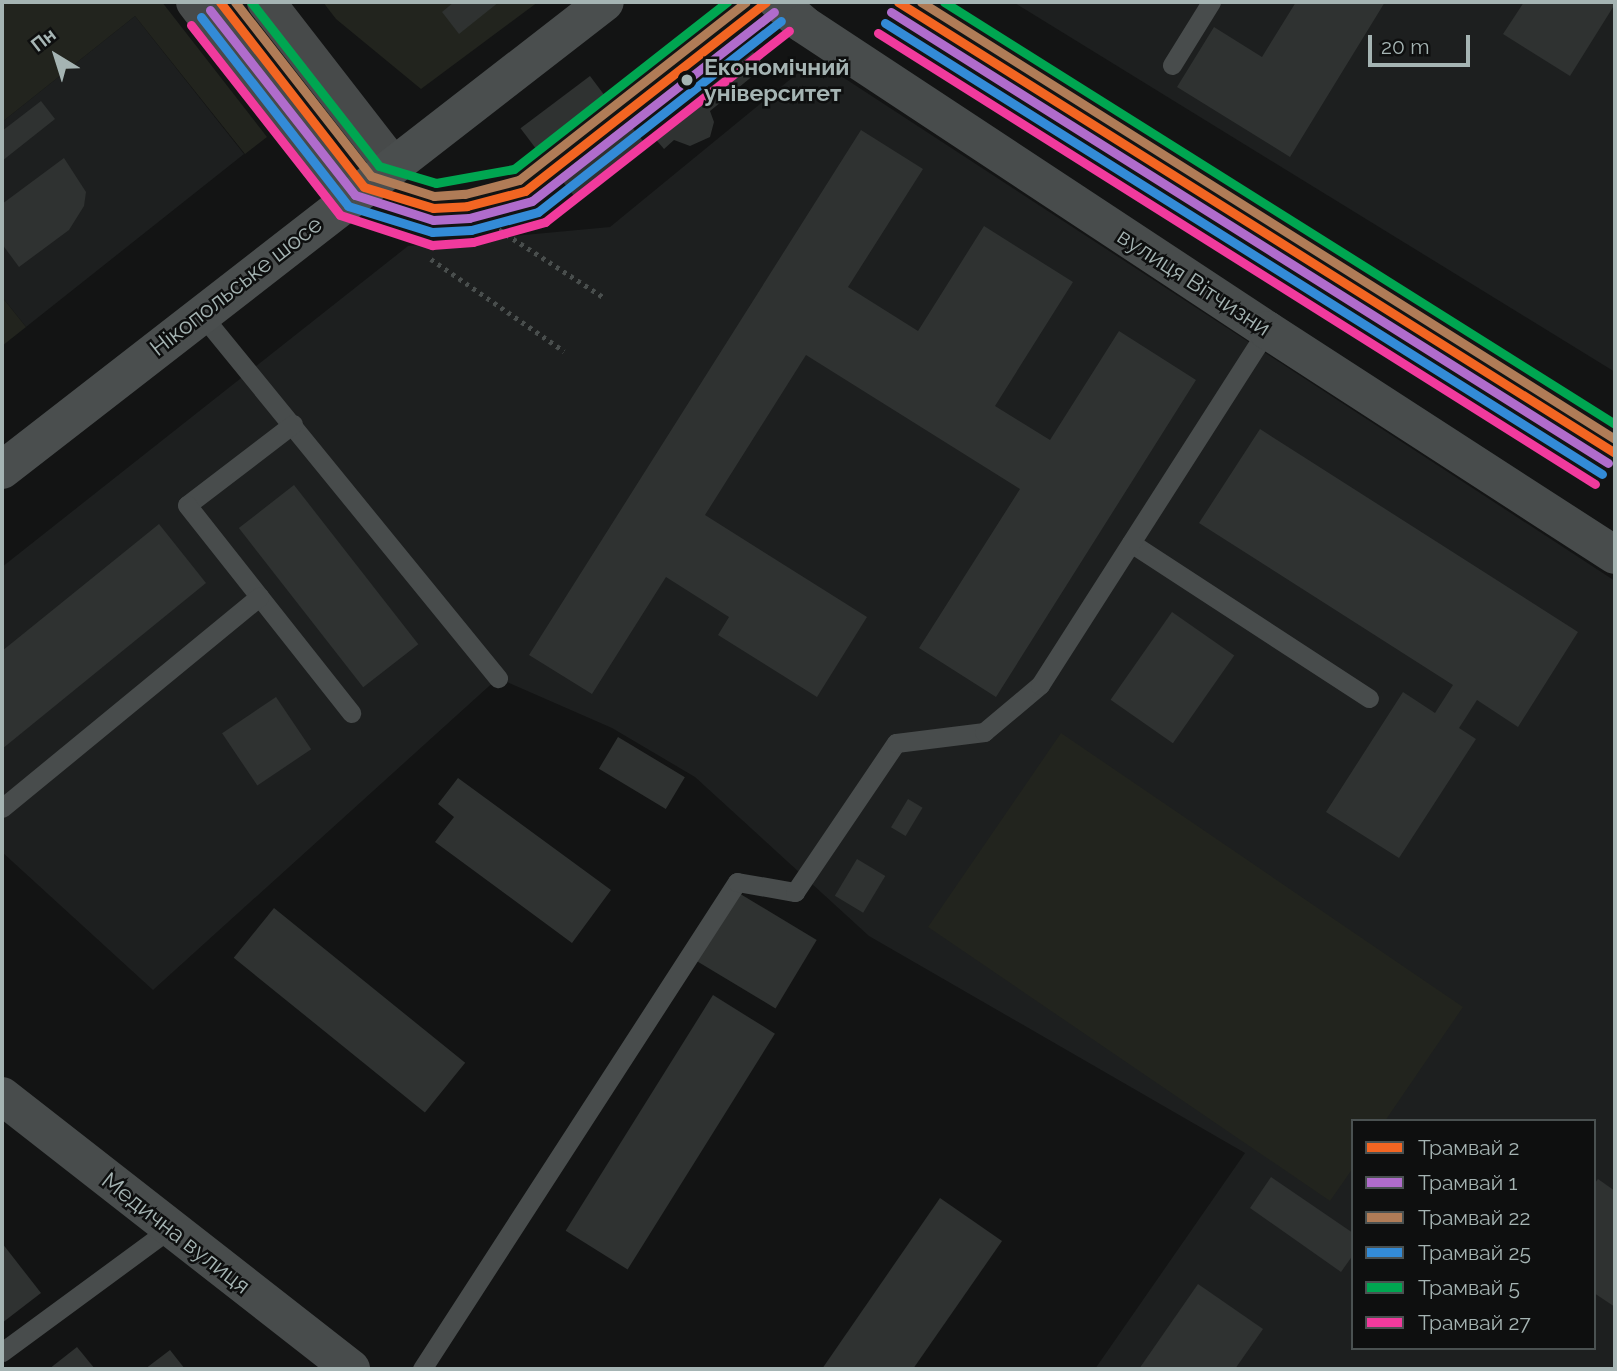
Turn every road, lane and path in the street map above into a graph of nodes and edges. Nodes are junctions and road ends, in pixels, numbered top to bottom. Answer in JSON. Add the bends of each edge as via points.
{"nodes":[{"id":1,"x":195,"y":2,"type":"edge"},
{"id":2,"x":266,"y":2,"type":"edge"},
{"id":3,"x":606,"y":2,"type":"edge"},
{"id":4,"x":778,"y":2,"type":"edge"},
{"id":5,"x":1211,"y":2,"type":"edge"},
{"id":6,"x":1172,"y":65,"type":"dead end"},
{"id":7,"x":393,"y":166,"type":"junction"},
{"id":8,"x":347,"y":200,"type":"junction"},
{"id":9,"x":492,"y":225,"type":"dead end"},
{"id":10,"x":431,"y":259,"type":"dead end"},
{"id":11,"x":605,"y":298,"type":"dead end"},
{"id":12,"x":201,"y":314,"type":"junction"},
{"id":13,"x":1267,"y":330,"type":"junction"},
{"id":14,"x":564,"y":351,"type":"dead end"},
{"id":15,"x":293,"y":424,"type":"junction"},
{"id":16,"x":2,"y":470,"type":"edge"},
{"id":17,"x":1131,"y":543,"type":"junction"},
{"id":18,"x":1615,"y":555,"type":"edge"},
{"id":19,"x":259,"y":597,"type":"junction"},
{"id":20,"x":498,"y":678,"type":"dead end"},
{"id":21,"x":1369,"y":698,"type":"dead end"},
{"id":22,"x":351,"y":713,"type":"dead end"},
{"id":23,"x":2,"y":808,"type":"edge"},
{"id":24,"x":2,"y":1097,"type":"edge"},
{"id":25,"x":171,"y":1228,"type":"junction"},
{"id":26,"x":2,"y":1352,"type":"edge"},
{"id":27,"x":351,"y":1369,"type":"edge"},
{"id":28,"x":422,"y":1369,"type":"edge"}],
"edges":[{"from":1,"to":8,"type":"main road"},
{"from":2,"to":7,"type":"main road"},
{"from":3,"to":7,"type":"main road","name":"Нікопольське шосе"},
{"from":4,"to":13,"type":"street","name":"вулиця Вітчизни","via":[[803,24]]},
{"from":5,"to":6,"type":"lane"},
{"from":7,"to":8,"type":"main road","name":"Нікопольське шосе"},
{"from":8,"to":12,"type":"main road","name":"Нікопольське шосе"},
{"from":9,"to":11,"type":"path"},
{"from":10,"to":14,"type":"path"},
{"from":12,"to":15,"type":"lane"},
{"from":12,"to":16,"type":"main road","name":"Нікопольське шосе"},
{"from":13,"to":17,"type":"lane"},
{"from":13,"to":18,"type":"street","name":"вулиця Вітчизни"},
{"from":15,"to":19,"type":"lane","via":[[187,505]]},
{"from":15,"to":20,"type":"lane"},
{"from":17,"to":21,"type":"lane"},
{"from":17,"to":28,"type":"lane","via":[[1040,685],[984,732],[896,744],[795,892],[737,882]]},
{"from":19,"to":22,"type":"lane"},
{"from":19,"to":23,"type":"lane"},
{"from":24,"to":25,"type":"street","name":"Медична вулиця"},
{"from":25,"to":26,"type":"lane"},
{"from":25,"to":27,"type":"street","name":"Медична вулиця"}]}
